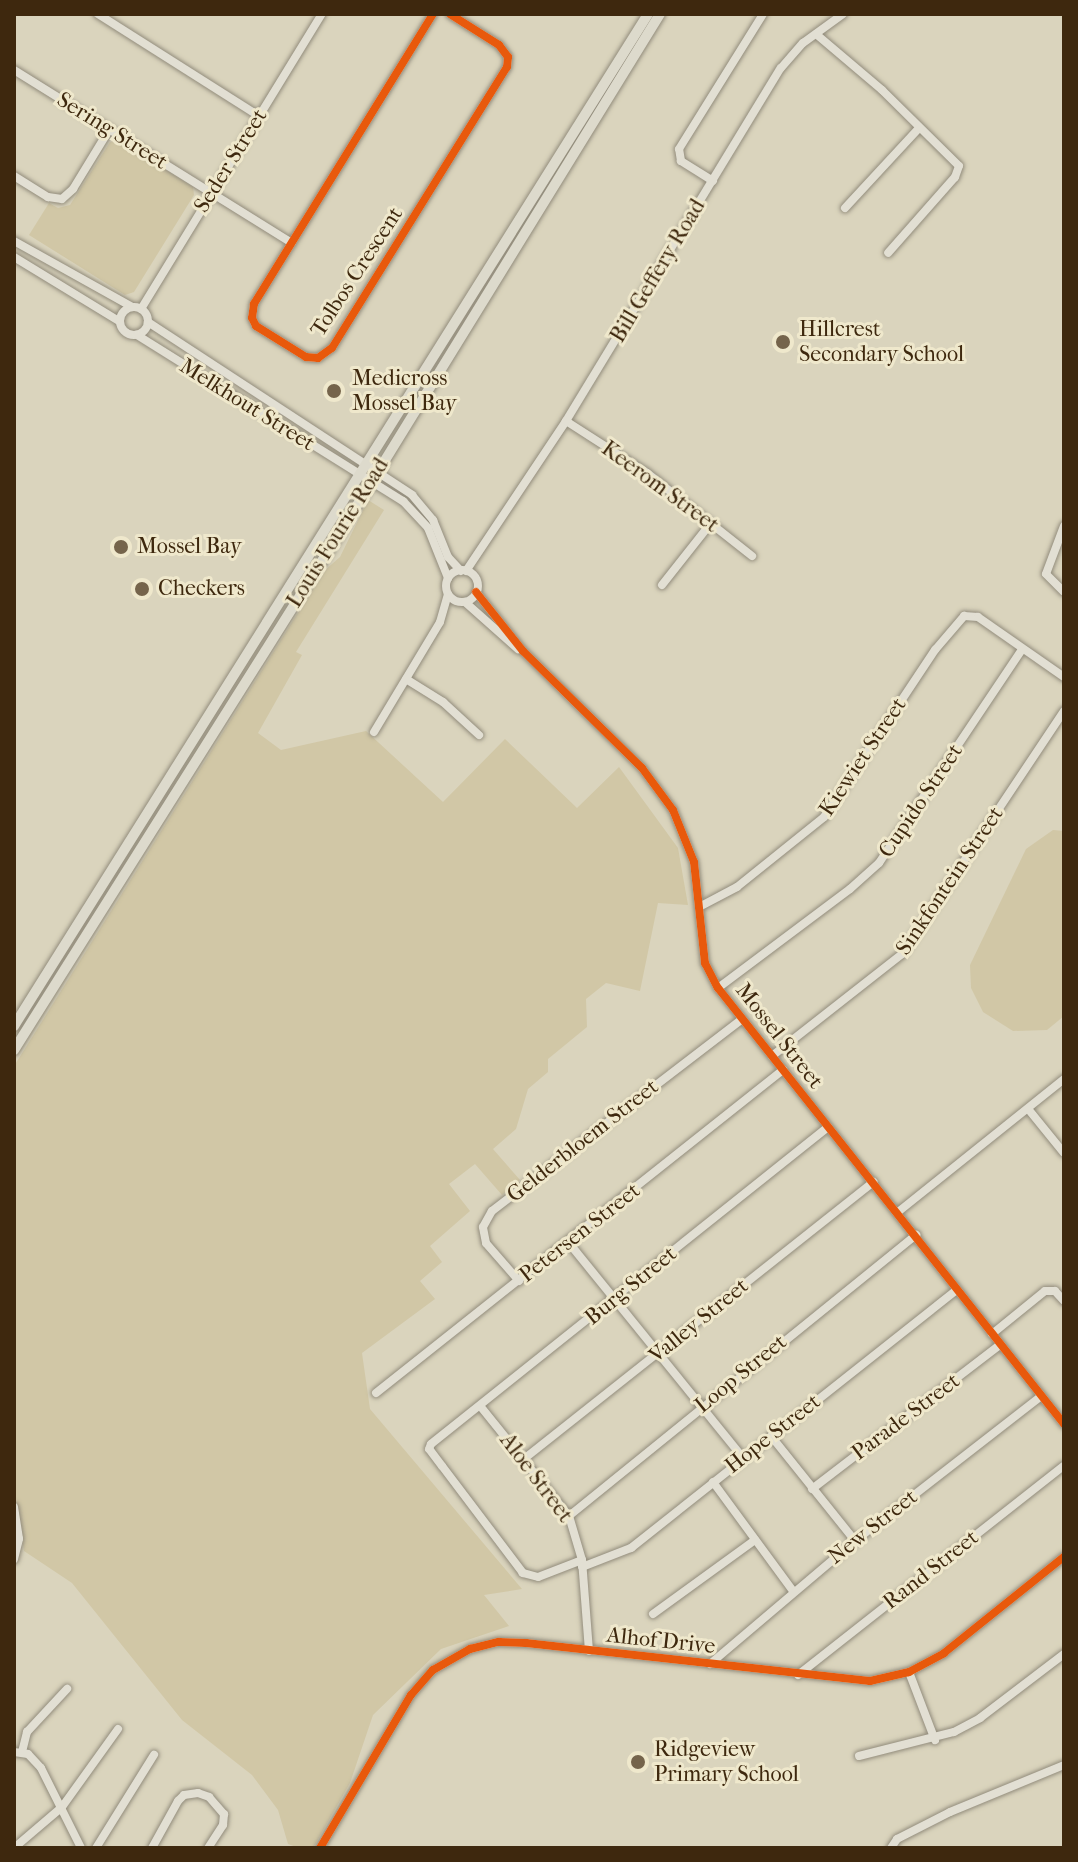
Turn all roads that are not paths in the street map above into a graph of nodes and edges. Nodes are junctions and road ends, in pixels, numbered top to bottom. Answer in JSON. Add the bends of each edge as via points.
{"nodes":[{"id":1,"x":98,"y":14,"type":"edge"},
{"id":2,"x":322,"y":14,"type":"edge"},
{"id":3,"x":433,"y":14,"type":"edge"},
{"id":4,"x":450,"y":14,"type":"edge"},
{"id":5,"x":648,"y":14,"type":"edge"},
{"id":6,"x":660,"y":14,"type":"edge"},
{"id":7,"x":763,"y":14,"type":"edge"},
{"id":8,"x":843,"y":14,"type":"edge"},
{"id":9,"x":816,"y":34,"type":"junction"},
{"id":10,"x":14,"y":70,"type":"edge"},
{"id":11,"x":259,"y":116,"type":"junction"},
{"id":12,"x":919,"y":128,"type":"junction"},
{"id":13,"x":109,"y":130,"type":"junction"},
{"id":14,"x":14,"y":176,"type":"edge"},
{"id":15,"x":713,"y":181,"type":"junction"},
{"id":16,"x":211,"y":193,"type":"junction"},
{"id":17,"x":845,"y":208,"type":"dead end"},
{"id":18,"x":14,"y":241,"type":"edge"},
{"id":19,"x":292,"y":243,"type":"junction"},
{"id":20,"x":888,"y":253,"type":"dead end"},
{"id":21,"x":14,"y":257,"type":"edge"},
{"id":22,"x":136,"y":308,"type":"junction"},
{"id":23,"x":119,"y":321,"type":"junction"},
{"id":24,"x":148,"y":322,"type":"junction"},
{"id":25,"x":137,"y":335,"type":"junction"},
{"id":26,"x":566,"y":421,"type":"junction"},
{"id":27,"x":365,"y":463,"type":"junction"},
{"id":28,"x":378,"y":471,"type":"junction"},
{"id":29,"x":358,"y":475,"type":"junction"},
{"id":30,"x":371,"y":483,"type":"junction"},
{"id":31,"x":711,"y":523,"type":"junction"},
{"id":32,"x":1064,"y":526,"type":"edge"},
{"id":33,"x":752,"y":556,"type":"dead end"},
{"id":34,"x":467,"y":573,"type":"junction"},
{"id":35,"x":448,"y":578,"type":"junction"},
{"id":36,"x":662,"y":585,"type":"dead end"},
{"id":37,"x":476,"y":592,"type":"junction"},
{"id":38,"x":1064,"y":592,"type":"edge"},
{"id":39,"x":448,"y":594,"type":"junction"},
{"id":40,"x":462,"y":602,"type":"junction"},
{"id":41,"x":440,"y":622,"type":"junction"},
{"id":42,"x":1022,"y":649,"type":"junction"},
{"id":43,"x":523,"y":651,"type":"junction"},
{"id":44,"x":1064,"y":677,"type":"edge"},
{"id":45,"x":406,"y":679,"type":"junction"},
{"id":46,"x":1064,"y":711,"type":"edge"},
{"id":47,"x":374,"y":732,"type":"dead end"},
{"id":48,"x":479,"y":735,"type":"dead end"},
{"id":49,"x":701,"y":906,"type":"junction"},
{"id":50,"x":718,"y":988,"type":"junction"},
{"id":51,"x":742,"y":1019,"type":"junction"},
{"id":52,"x":14,"y":1026,"type":"edge"},
{"id":53,"x":14,"y":1050,"type":"edge"},
{"id":54,"x":772,"y":1056,"type":"junction"},
{"id":55,"x":783,"y":1070,"type":"junction"},
{"id":56,"x":1064,"y":1079,"type":"edge"},
{"id":57,"x":1029,"y":1110,"type":"junction"},
{"id":58,"x":828,"y":1127,"type":"junction"},
{"id":59,"x":1064,"y":1153,"type":"edge"},
{"id":60,"x":873,"y":1182,"type":"junction"},
{"id":61,"x":898,"y":1212,"type":"junction"},
{"id":62,"x":916,"y":1235,"type":"junction"},
{"id":63,"x":569,"y":1243,"type":"junction"},
{"id":64,"x":519,"y":1281,"type":"junction"},
{"id":65,"x":957,"y":1290,"type":"junction"},
{"id":66,"x":615,"y":1299,"type":"junction"},
{"id":67,"x":1064,"y":1301,"type":"edge"},
{"id":68,"x":992,"y":1334,"type":"junction"},
{"id":69,"x":1000,"y":1345,"type":"junction"},
{"id":70,"x":657,"y":1354,"type":"junction"},
{"id":71,"x":376,"y":1393,"type":"dead end"},
{"id":72,"x":1041,"y":1396,"type":"junction"},
{"id":73,"x":701,"y":1406,"type":"junction"},
{"id":74,"x":481,"y":1407,"type":"junction"},
{"id":75,"x":1064,"y":1424,"type":"edge"},
{"id":76,"x":771,"y":1436,"type":"junction"},
{"id":77,"x":432,"y":1442,"type":"joint"},
{"id":78,"x":742,"y":1457,"type":"junction"},
{"id":79,"x":524,"y":1459,"type":"junction"},
{"id":80,"x":1064,"y":1466,"type":"edge"},
{"id":81,"x":713,"y":1482,"type":"junction"},
{"id":82,"x":812,"y":1489,"type":"junction"},
{"id":83,"x":14,"y":1507,"type":"edge"},
{"id":84,"x":569,"y":1516,"type":"junction"},
{"id":85,"x":755,"y":1540,"type":"junction"},
{"id":86,"x":855,"y":1541,"type":"junction"},
{"id":87,"x":1064,"y":1557,"type":"edge"},
{"id":88,"x":14,"y":1559,"type":"edge"},
{"id":89,"x":582,"y":1564,"type":"junction"},
{"id":90,"x":793,"y":1591,"type":"junction"},
{"id":91,"x":653,"y":1614,"type":"dead end"},
{"id":92,"x":589,"y":1651,"type":"junction"},
{"id":93,"x":1064,"y":1654,"type":"edge"},
{"id":94,"x":710,"y":1664,"type":"junction"},
{"id":95,"x":909,"y":1672,"type":"junction"},
{"id":96,"x":798,"y":1675,"type":"junction"},
{"id":97,"x":67,"y":1689,"type":"dead end"},
{"id":98,"x":118,"y":1729,"type":"dead end"},
{"id":99,"x":935,"y":1740,"type":"junction"},
{"id":100,"x":21,"y":1753,"type":"edge"},
{"id":101,"x":154,"y":1755,"type":"dead end"},
{"id":102,"x":859,"y":1756,"type":"dead end"},
{"id":103,"x":1064,"y":1765,"type":"edge"},
{"id":104,"x":62,"y":1807,"type":"junction"},
{"id":105,"x":79,"y":1847,"type":"edge"},
{"id":106,"x":14,"y":1848,"type":"edge"},
{"id":107,"x":96,"y":1848,"type":"edge"},
{"id":108,"x":152,"y":1848,"type":"edge"},
{"id":109,"x":208,"y":1848,"type":"edge"},
{"id":110,"x":320,"y":1848,"type":"edge"},
{"id":111,"x":891,"y":1848,"type":"edge"}],
"edges":[{"from":1,"to":11,"type":"street"},
{"from":2,"to":11,"type":"street","name":"Seder Street"},
{"from":3,"to":19,"type":"street","name":"Tolbos Crescent"},
{"from":4,"to":19,"type":"street","name":"Tolbos Crescent","via":[[499,45],[508,57],[507,67],[332,348],[318,358],[306,357],[268,335],[252,318],[254,304]]},
{"from":5,"to":27,"type":"main road","name":"Louis Fourie Road"},
{"from":6,"to":28,"type":"main road","name":"Louis Fourie Road"},
{"from":7,"to":15,"type":"street","via":[[679,149],[681,161]]},
{"from":8,"to":9,"type":"street","name":"Bill Geffery Road"},
{"from":9,"to":12,"type":"street"},
{"from":9,"to":15,"type":"street","name":"Bill Geffery Road","via":[[781,68]]},
{"from":10,"to":13,"type":"street","name":"Sering Street"},
{"from":11,"to":16,"type":"street","name":"Seder Street"},
{"from":12,"to":17,"type":"street"},
{"from":12,"to":20,"type":"street","via":[[957,162],[958,171]]},
{"from":13,"to":14,"type":"street","via":[[62,199],[48,197]]},
{"from":13,"to":16,"type":"street","name":"Sering Street"},
{"from":15,"to":26,"type":"street","name":"Bill Geffery Road"},
{"from":16,"to":19,"type":"street","name":"Sering Street"},
{"from":16,"to":22,"type":"street","name":"Seder Street"},
{"from":18,"to":22,"type":"street"},
{"from":21,"to":23,"type":"street"},
{"from":22,"to":23,"type":"street","via":[[123,312]]},
{"from":22,"to":24,"type":"street"},
{"from":23,"to":25,"type":"street","via":[[126,333]]},
{"from":24,"to":25,"type":"street"},
{"from":24,"to":27,"type":"street","name":"Melkhout Street"},
{"from":25,"to":29,"type":"street","name":"Melkhout Street"},
{"from":26,"to":31,"type":"street","name":"Keerom Street","via":[[647,473]]},
{"from":26,"to":34,"type":"street","name":"Bill Geffery Road"},
{"from":27,"to":28,"type":"street"},
{"from":27,"to":29,"type":"main road","name":"Louis Fourie Road"},
{"from":28,"to":30,"type":"main road","name":"Louis Fourie Road"},
{"from":28,"to":34,"type":"street","via":[[419,501],[448,557]]},
{"from":29,"to":30,"type":"street"},
{"from":29,"to":52,"type":"main road","name":"Louis Fourie Road"},
{"from":30,"to":35,"type":"street","via":[[403,501],[425,524]]},
{"from":30,"to":53,"type":"main road","name":"Louis Fourie Road"},
{"from":31,"to":33,"type":"street","name":"Keerom Street"},
{"from":31,"to":36,"type":"street"},
{"from":32,"to":38,"type":"street","via":[[1046,574]]},
{"from":34,"to":35,"type":"street"},
{"from":34,"to":37,"type":"street"},
{"from":35,"to":39,"type":"street"},
{"from":37,"to":40,"type":"street"},
{"from":37,"to":43,"type":"street"},
{"from":39,"to":40,"type":"street"},
{"from":39,"to":41,"type":"street"},
{"from":40,"to":41,"type":"street"},
{"from":40,"to":43,"type":"street"},
{"from":41,"to":45,"type":"street"},
{"from":42,"to":44,"type":"street"},
{"from":42,"to":49,"type":"street","name":"Kiewiet Street","via":[[978,617],[966,615],[951,628],[824,817],[737,887]]},
{"from":42,"to":50,"type":"street","name":"Cupido Street","via":[[879,863]]},
{"from":43,"to":49,"type":"street","name":"Mossel Street","via":[[642,768],[673,810],[694,862]]},
{"from":45,"to":47,"type":"street"},
{"from":45,"to":48,"type":"street","via":[[443,702]]},
{"from":46,"to":54,"type":"street","name":"Sinkfontein Street","via":[[902,954]]},
{"from":49,"to":50,"type":"street","name":"Mossel Street","via":[[705,963]]},
{"from":50,"to":51,"type":"street","name":"Mossel Street"},
{"from":51,"to":54,"type":"street","name":"Mossel Street"},
{"from":51,"to":64,"type":"street","name":"Gelderbloem Street","via":[[492,1211],[483,1227],[486,1243]]},
{"from":54,"to":55,"type":"street","name":"Mossel Street"},
{"from":55,"to":58,"type":"street","name":"Mossel Street"},
{"from":55,"to":63,"type":"street","name":"Petersen Street"},
{"from":56,"to":57,"type":"street"},
{"from":57,"to":59,"type":"street"},
{"from":57,"to":61,"type":"street"},
{"from":58,"to":60,"type":"street","name":"Mossel Street"},
{"from":58,"to":66,"type":"street","name":"Burg Street"},
{"from":60,"to":61,"type":"street","name":"Mossel Street"},
{"from":60,"to":70,"type":"street","name":"Valley Street"},
{"from":61,"to":62,"type":"street","name":"Mossel Street"},
{"from":62,"to":65,"type":"street","name":"Mossel Street"},
{"from":62,"to":73,"type":"street","name":"Loop Street"},
{"from":63,"to":64,"type":"street","name":"Petersen Street"},
{"from":63,"to":66,"type":"street"},
{"from":64,"to":71,"type":"street","name":"Petersen Street"},
{"from":65,"to":68,"type":"street","name":"Mossel Street"},
{"from":65,"to":76,"type":"street","name":"Hope Street"},
{"from":66,"to":70,"type":"street"},
{"from":66,"to":74,"type":"street","name":"Burg Street"},
{"from":67,"to":68,"type":"street","via":[[1055,1291],[1045,1291]]},
{"from":68,"to":69,"type":"street","name":"Mossel Street"},
{"from":69,"to":72,"type":"street","name":"Mossel Street"},
{"from":69,"to":82,"type":"street","name":"Parade Street"},
{"from":70,"to":73,"type":"street"},
{"from":70,"to":79,"type":"street","name":"Valley Street"},
{"from":72,"to":75,"type":"street","name":"Mossel Street"},
{"from":72,"to":86,"type":"street","name":"New Street"},
{"from":73,"to":78,"type":"street"},
{"from":73,"to":84,"type":"street","name":"Loop Street"},
{"from":74,"to":77,"type":"street","name":"Burg Street"},
{"from":74,"to":79,"type":"street","name":"Aloe Street"},
{"from":76,"to":78,"type":"street","name":"Hope Street"},
{"from":76,"to":82,"type":"street"},
{"from":77,"to":89,"type":"street","name":"Hope Street","via":[[429,1449],[523,1573],[538,1577]]},
{"from":78,"to":81,"type":"street","name":"Hope Street"},
{"from":79,"to":84,"type":"street","name":"Aloe Street"},
{"from":80,"to":96,"type":"street","name":"Rand Street"},
{"from":81,"to":85,"type":"street"},
{"from":81,"to":89,"type":"street","name":"Hope Street","via":[[631,1548]]},
{"from":82,"to":86,"type":"street"},
{"from":83,"to":88,"type":"street","via":[[19,1539]]},
{"from":84,"to":89,"type":"street","name":"Aloe Street"},
{"from":85,"to":90,"type":"street"},
{"from":85,"to":91,"type":"street"},
{"from":86,"to":90,"type":"street","name":"New Street"},
{"from":87,"to":95,"type":"street","name":"Alhof Drive","via":[[944,1653]]},
{"from":89,"to":92,"type":"street","name":"Aloe Street"},
{"from":90,"to":94,"type":"street","name":"New Street"},
{"from":92,"to":94,"type":"street","name":"Alhof Drive"},
{"from":92,"to":110,"type":"street","name":"Alhof Drive","via":[[499,1642],[470,1649],[433,1670],[411,1695]]},
{"from":93,"to":99,"type":"street","via":[[980,1718]]},
{"from":94,"to":96,"type":"street","name":"Alhof Drive"},
{"from":95,"to":96,"type":"street","name":"Alhof Drive","via":[[870,1681]]},
{"from":95,"to":99,"type":"street"},
{"from":97,"to":100,"type":"street","via":[[27,1732]]},
{"from":98,"to":104,"type":"street"},
{"from":99,"to":102,"type":"street"},
{"from":100,"to":104,"type":"street","via":[[41,1768]]},
{"from":101,"to":107,"type":"street"},
{"from":103,"to":111,"type":"street","via":[[950,1812],[897,1839]]},
{"from":104,"to":105,"type":"street"},
{"from":104,"to":106,"type":"street"},
{"from":108,"to":109,"type":"street","via":[[178,1801],[198,1793],[224,1814]]}]}
